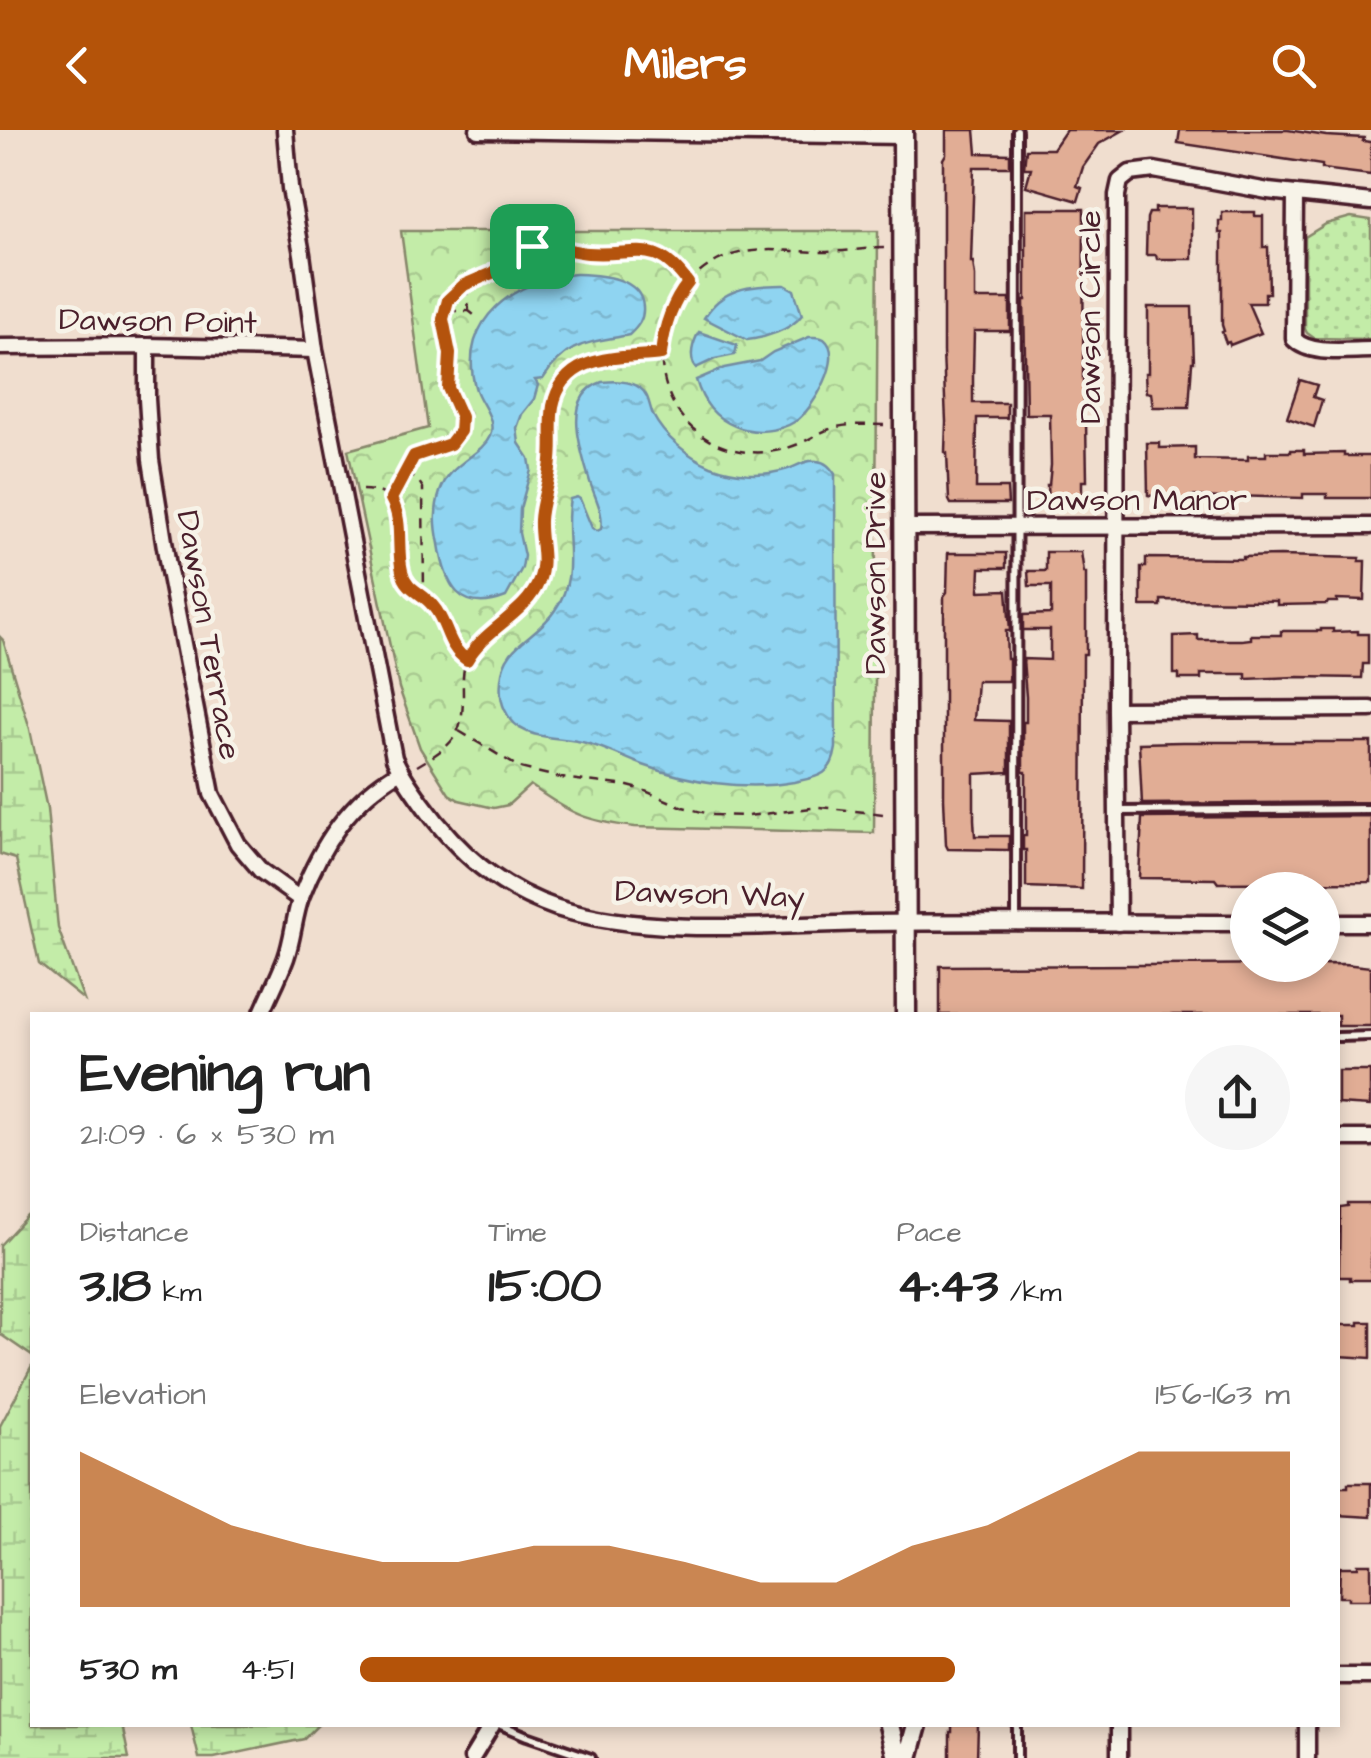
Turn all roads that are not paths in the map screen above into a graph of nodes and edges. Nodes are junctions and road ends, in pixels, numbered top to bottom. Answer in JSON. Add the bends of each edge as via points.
{"nodes":[{"id":1,"x":286,"y":130,"type":"edge"},
{"id":2,"x":478,"y":130,"type":"edge"},
{"id":3,"x":1017,"y":130,"type":"edge"},
{"id":4,"x":793,"y":132,"type":"edge"},
{"id":5,"x":903,"y":133,"type":"edge"},
{"id":6,"x":1295,"y":194,"type":"junction"},
{"id":7,"x":1371,"y":202,"type":"edge"},
{"id":8,"x":147,"y":346,"type":"junction"},
{"id":9,"x":0,"y":347,"type":"edge"},
{"id":10,"x":315,"y":350,"type":"junction"},
{"id":11,"x":1371,"y":350,"type":"edge"},
{"id":12,"x":1016,"y":526,"type":"junction"},
{"id":13,"x":1116,"y":526,"type":"junction"},
{"id":14,"x":1371,"y":526,"type":"edge"},
{"id":15,"x":903,"y":527,"type":"junction"},
{"id":16,"x":1371,"y":709,"type":"edge"},
{"id":17,"x":1116,"y":710,"type":"junction"},
{"id":18,"x":400,"y":772,"type":"junction"},
{"id":19,"x":1371,"y":809,"type":"edge"},
{"id":20,"x":1116,"y":811,"type":"junction"},
{"id":21,"x":300,"y":900,"type":"junction"},
{"id":22,"x":906,"y":923,"type":"junction"},
{"id":23,"x":1016,"y":923,"type":"junction"},
{"id":24,"x":1118,"y":923,"type":"junction"},
{"id":25,"x":1230,"y":923,"type":"edge"},
{"id":26,"x":1340,"y":923,"type":"edge"},
{"id":27,"x":1371,"y":923,"type":"edge"},
{"id":28,"x":263,"y":1012,"type":"edge"},
{"id":29,"x":906,"y":1012,"type":"edge"},
{"id":30,"x":1340,"y":1036,"type":"edge"},
{"id":31,"x":1371,"y":1036,"type":"edge"},
{"id":32,"x":1340,"y":1138,"type":"edge"},
{"id":33,"x":1371,"y":1138,"type":"edge"},
{"id":34,"x":1340,"y":1676,"type":"edge"},
{"id":35,"x":1371,"y":1676,"type":"edge"},
{"id":36,"x":491,"y":1727,"type":"edge"},
{"id":37,"x":507,"y":1727,"type":"edge"},
{"id":38,"x":890,"y":1727,"type":"edge"},
{"id":39,"x":916,"y":1727,"type":"edge"},
{"id":40,"x":1017,"y":1727,"type":"edge"},
{"id":41,"x":1119,"y":1727,"type":"edge"},
{"id":42,"x":1307,"y":1727,"type":"edge"},
{"id":43,"x":472,"y":1758,"type":"edge"},
{"id":44,"x":590,"y":1758,"type":"edge"},
{"id":45,"x":898,"y":1758,"type":"edge"},
{"id":46,"x":908,"y":1758,"type":"edge"},
{"id":47,"x":1017,"y":1758,"type":"edge"},
{"id":48,"x":1118,"y":1758,"type":"edge"},
{"id":49,"x":1307,"y":1758,"type":"edge"}],
"edges":[{"from":1,"to":10,"type":"street","name":"Dawson Way"},
{"from":2,"to":4,"type":"street"},
{"from":3,"to":12,"type":"lane"},
{"from":4,"to":5,"type":"street"},
{"from":5,"to":15,"type":"street","name":"Dawson Drive"},
{"from":6,"to":7,"type":"street","name":"Dawson Circle"},
{"from":6,"to":11,"type":"street","via":[[1294,339],[1315,349]]},
{"from":6,"to":13,"type":"street","name":"Dawson Circle","via":[[1154,170],[1120,181]]},
{"from":8,"to":9,"type":"street","name":"Dawson Point"},
{"from":8,"to":10,"type":"street","name":"Dawson Point"},
{"from":8,"to":21,"type":"street","name":"Dawson Terrace","via":[[151,460],[212,794],[238,844]]},
{"from":10,"to":18,"type":"street","name":"Dawson Way"},
{"from":12,"to":13,"type":"street","name":"Dawson Manor"},
{"from":12,"to":15,"type":"street","name":"Dawson Manor"},
{"from":12,"to":23,"type":"lane"},
{"from":13,"to":14,"type":"street","name":"Dawson Manor"},
{"from":13,"to":17,"type":"street","name":"Dawson Circle"},
{"from":15,"to":22,"type":"street","name":"Dawson Drive"},
{"from":16,"to":17,"type":"street"},
{"from":17,"to":20,"type":"street","name":"Dawson Circle"},
{"from":18,"to":21,"type":"street","via":[[378,784],[339,824]]},
{"from":18,"to":22,"type":"street","name":"Dawson Way","via":[[445,835],[474,862],[510,889],[558,908],[617,922],[689,926]]},
{"from":19,"to":20,"type":"lane"},
{"from":20,"to":24,"type":"street","name":"Dawson Circle"},
{"from":21,"to":28,"type":"street"},
{"from":22,"to":23,"type":"street","name":"Dawson Way"},
{"from":22,"to":29,"type":"street","name":"Dawson Drive"},
{"from":23,"to":24,"type":"street","name":"Dawson Way"},
{"from":24,"to":25,"type":"street","name":"Dawson Way"},
{"from":26,"to":27,"type":"street"},
{"from":30,"to":31,"type":"lane"},
{"from":32,"to":33,"type":"street"},
{"from":34,"to":35,"type":"street"},
{"from":36,"to":43,"type":"street"},
{"from":37,"to":44,"type":"lane"},
{"from":38,"to":45,"type":"street"},
{"from":39,"to":46,"type":"street"},
{"from":40,"to":47,"type":"lane"},
{"from":41,"to":48,"type":"street"},
{"from":42,"to":49,"type":"street"}]}
